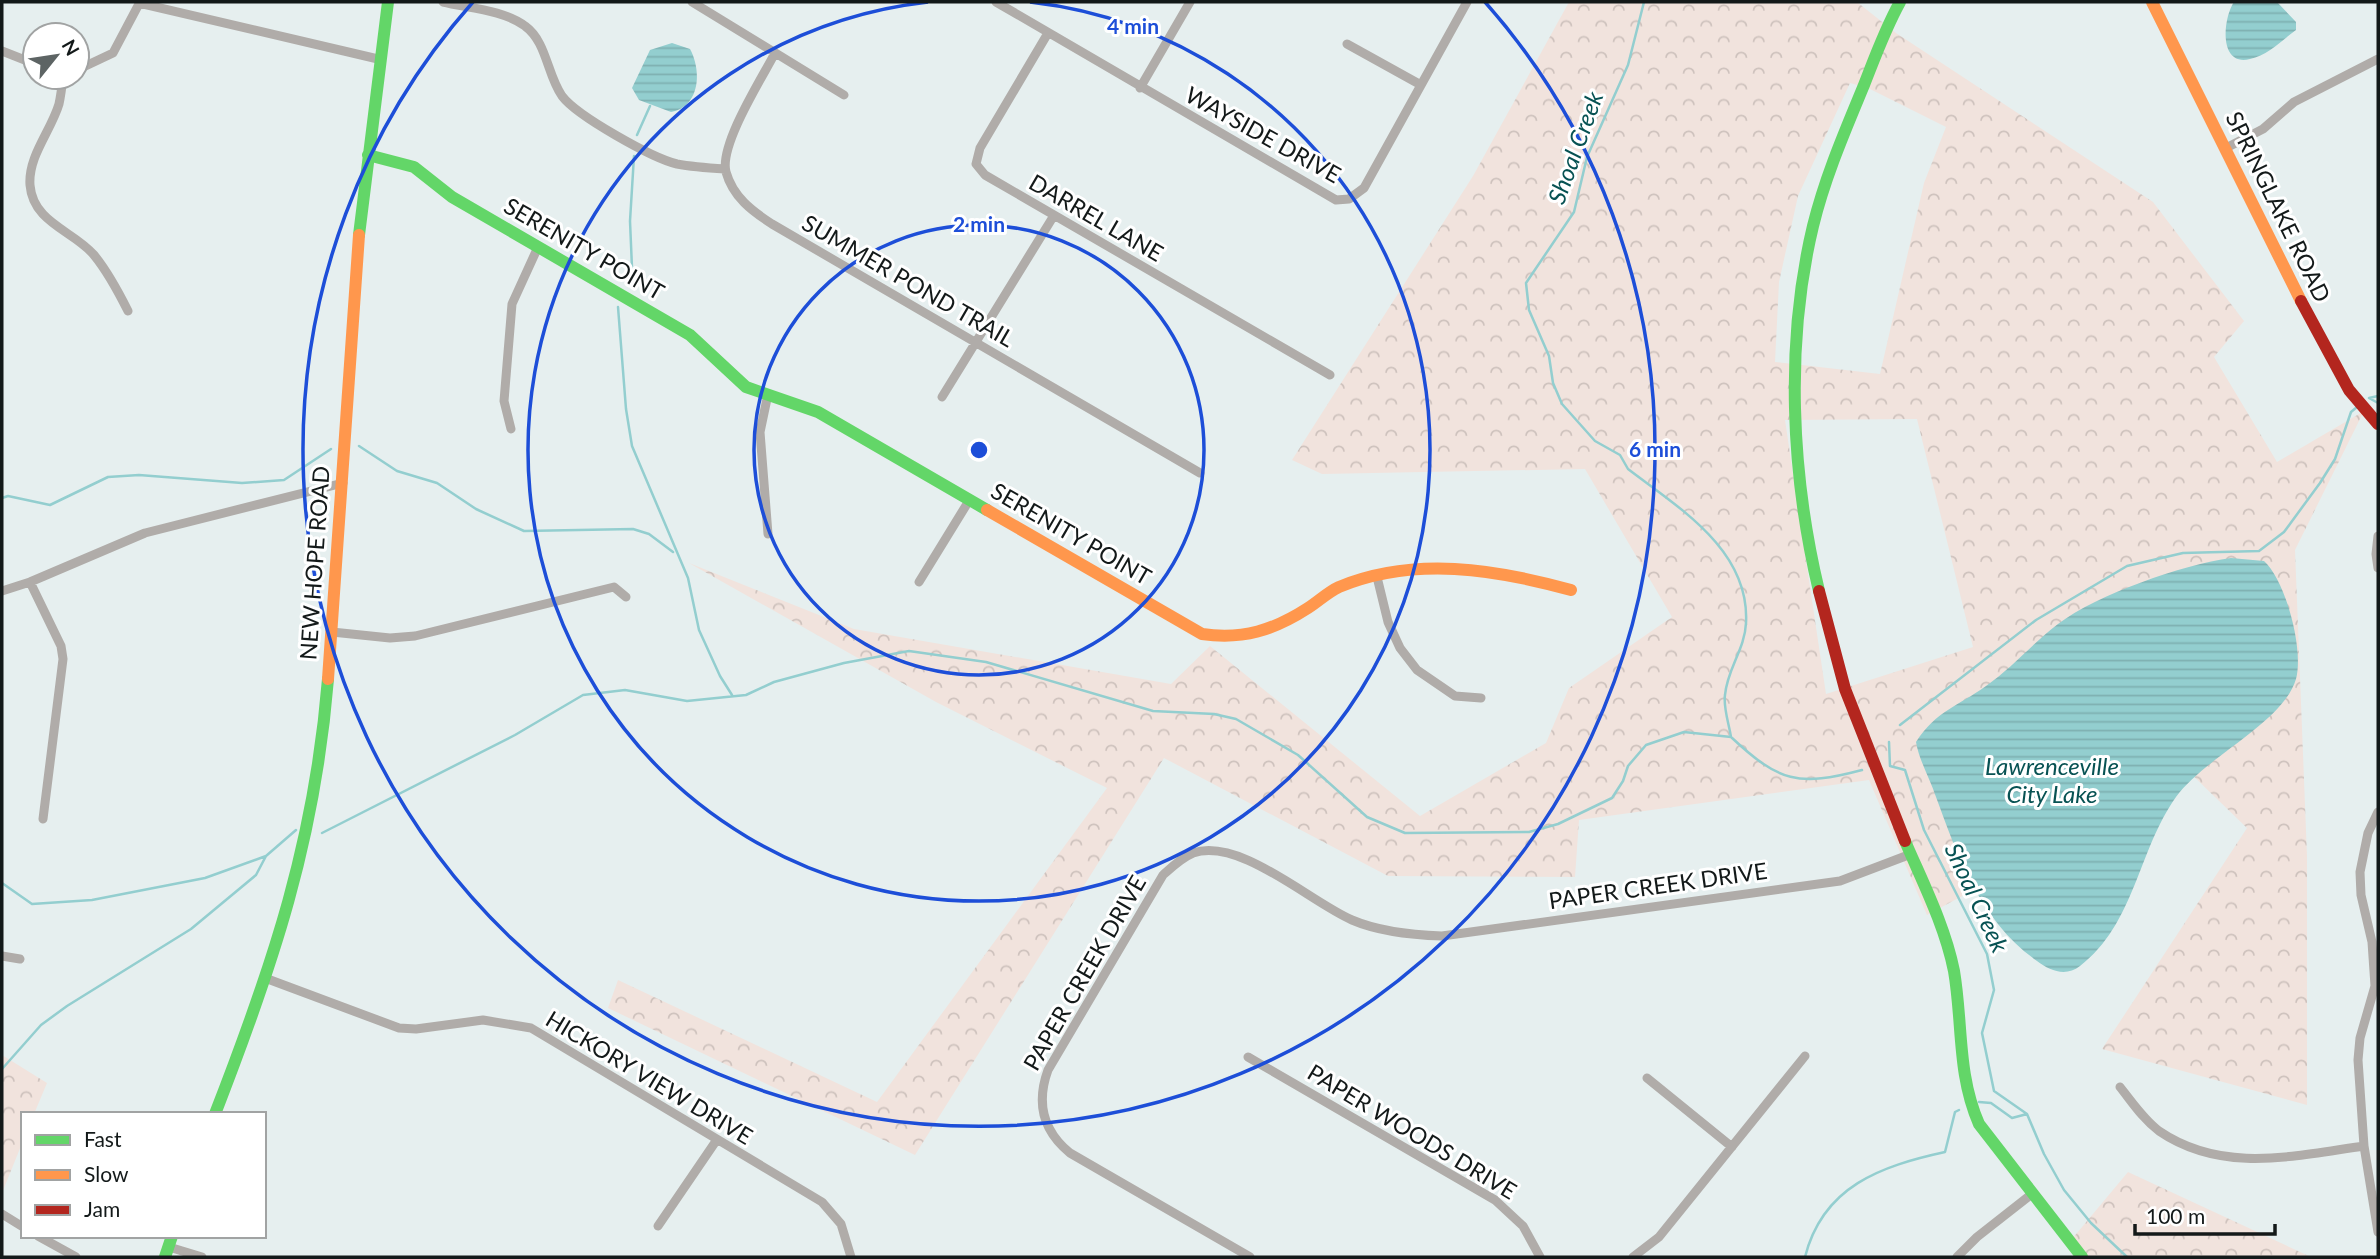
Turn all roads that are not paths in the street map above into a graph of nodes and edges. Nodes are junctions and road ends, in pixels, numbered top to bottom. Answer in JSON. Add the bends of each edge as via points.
{"nodes":[{"id":1,"x":139,"y":2,"type":"edge"},
{"id":2,"x":388,"y":2,"type":"edge"},
{"id":3,"x":443,"y":2,"type":"edge"},
{"id":4,"x":692,"y":2,"type":"edge"},
{"id":5,"x":1190,"y":2,"type":"edge"},
{"id":6,"x":1467,"y":2,"type":"edge"},
{"id":7,"x":1900,"y":2,"type":"edge"},
{"id":8,"x":2152,"y":2,"type":"edge"},
{"id":9,"x":999,"y":3,"type":"edge"},
{"id":10,"x":1048,"y":33,"type":"junction"},
{"id":11,"x":1347,"y":44,"type":"dead end"},
{"id":12,"x":2,"y":51,"type":"edge"},
{"id":13,"x":775,"y":52,"type":"junction"},
{"id":14,"x":21,"y":58,"type":"edge"},
{"id":15,"x":378,"y":59,"type":"junction"},
{"id":16,"x":2378,"y":60,"type":"edge"},
{"id":17,"x":91,"y":64,"type":"edge"},
{"id":18,"x":1421,"y":85,"type":"junction"},
{"id":19,"x":1140,"y":88,"type":"junction"},
{"id":20,"x":61,"y":91,"type":"edge"},
{"id":21,"x":844,"y":95,"type":"dead end"},
{"id":22,"x":2226,"y":148,"type":"junction"},
{"id":23,"x":368,"y":155,"type":"junction"},
{"id":24,"x":725,"y":169,"type":"junction"},
{"id":25,"x":1053,"y":217,"type":"junction"},
{"id":26,"x":538,"y":247,"type":"junction"},
{"id":27,"x":128,"y":311,"type":"dead end"},
{"id":28,"x":975,"y":341,"type":"junction"},
{"id":29,"x":1330,"y":375,"type":"dead end"},
{"id":30,"x":768,"y":394,"type":"junction"},
{"id":31,"x":942,"y":397,"type":"dead end"},
{"id":32,"x":2378,"y":424,"type":"edge"},
{"id":33,"x":511,"y":429,"type":"dead end"},
{"id":34,"x":1200,"y":473,"type":"dead end"},
{"id":35,"x":343,"y":484,"type":"junction"},
{"id":36,"x":970,"y":499,"type":"junction"},
{"id":37,"x":768,"y":534,"type":"dead end"},
{"id":38,"x":2378,"y":536,"type":"edge"},
{"id":39,"x":2378,"y":568,"type":"edge"},
{"id":40,"x":1377,"y":577,"type":"junction"},
{"id":41,"x":30,"y":582,"type":"junction"},
{"id":42,"x":919,"y":582,"type":"dead end"},
{"id":43,"x":1571,"y":590,"type":"dead end"},
{"id":44,"x":2,"y":591,"type":"edge"},
{"id":45,"x":626,"y":597,"type":"dead end"},
{"id":46,"x":332,"y":632,"type":"junction"},
{"id":47,"x":1481,"y":698,"type":"dead end"},
{"id":48,"x":2378,"y":812,"type":"edge"},
{"id":49,"x":44,"y":819,"type":"dead end"},
{"id":50,"x":1911,"y":854,"type":"junction"},
{"id":51,"x":2,"y":956,"type":"edge"},
{"id":52,"x":20,"y":959,"type":"dead end"},
{"id":53,"x":265,"y":978,"type":"junction"},
{"id":54,"x":1805,"y":1056,"type":"dead end"},
{"id":55,"x":1248,"y":1058,"type":"dead end"},
{"id":56,"x":1647,"y":1078,"type":"dead end"},
{"id":57,"x":2119,"y":1087,"type":"dead end"},
{"id":58,"x":216,"y":1112,"type":"edge"},
{"id":59,"x":716,"y":1141,"type":"junction"},
{"id":60,"x":2364,"y":1146,"type":"junction"},
{"id":61,"x":1732,"y":1147,"type":"junction"},
{"id":62,"x":2033,"y":1194,"type":"junction"},
{"id":63,"x":2,"y":1214,"type":"edge"},
{"id":64,"x":21,"y":1226,"type":"edge"},
{"id":65,"x":658,"y":1226,"type":"dead end"},
{"id":66,"x":2378,"y":1231,"type":"edge"},
{"id":67,"x":42,"y":1238,"type":"edge"},
{"id":68,"x":169,"y":1247,"type":"edge"},
{"id":69,"x":76,"y":1257,"type":"edge"},
{"id":70,"x":202,"y":1257,"type":"edge"},
{"id":71,"x":851,"y":1257,"type":"edge"},
{"id":72,"x":1250,"y":1257,"type":"edge"},
{"id":73,"x":1540,"y":1257,"type":"edge"},
{"id":74,"x":1633,"y":1257,"type":"edge"},
{"id":75,"x":1957,"y":1257,"type":"edge"},
{"id":76,"x":2081,"y":1257,"type":"edge"}],
"edges":[{"from":1,"to":15,"type":"street"},
{"from":1,"to":17,"type":"street","via":[[113,54]]},
{"from":2,"to":15,"type":"street","name":"NEW HOPE ROAD"},
{"from":3,"to":24,"type":"street","via":[[525,25],[537,38],[563,97],[581,113],[659,158]]},
{"from":4,"to":13,"type":"street"},
{"from":5,"to":19,"type":"street"},
{"from":6,"to":18,"type":"street","name":"WAYSIDE DRIVE"},
{"from":7,"to":50,"type":"street","via":[[1839,144],[1809,243],[1797,320],[1796,393],[1803,493],[1817,585],[1845,689]]},
{"from":8,"to":22,"type":"street","name":"SPRINGLAKE ROAD"},
{"from":9,"to":10,"type":"street","name":"WAYSIDE DRIVE"},
{"from":10,"to":19,"type":"street","name":"WAYSIDE DRIVE"},
{"from":10,"to":25,"type":"street","name":"DARREL LANE","via":[[980,148],[976,163],[985,175]]},
{"from":11,"to":18,"type":"street"},
{"from":12,"to":14,"type":"street"},
{"from":13,"to":21,"type":"street"},
{"from":13,"to":24,"type":"street","via":[[731,143]]},
{"from":15,"to":23,"type":"street","name":"NEW HOPE ROAD"},
{"from":16,"to":22,"type":"street","via":[[2294,102],[2263,129]]},
{"from":18,"to":19,"type":"street","name":"WAYSIDE DRIVE","via":[[1364,188],[1349,199],[1336,201]]},
{"from":20,"to":27,"type":"street","via":[[33,160],[30,187],[54,228],[92,253]]},
{"from":22,"to":32,"type":"street","name":"SPRINGLAKE ROAD","via":[[2325,349],[2349,390]]},
{"from":23,"to":26,"type":"street","name":"SERENITY POINT","via":[[399,159],[421,169],[452,197]]},
{"from":23,"to":35,"type":"street","name":"NEW HOPE ROAD"},
{"from":24,"to":28,"type":"street","name":"SUMMER POND TRAIL","via":[[742,202],[757,215]]},
{"from":25,"to":28,"type":"street"},
{"from":25,"to":29,"type":"street","name":"DARREL LANE"},
{"from":26,"to":30,"type":"street","name":"SERENITY POINT","via":[[690,335],[746,387]]},
{"from":26,"to":33,"type":"street","via":[[512,304],[504,401]]},
{"from":28,"to":31,"type":"street"},
{"from":28,"to":34,"type":"street","name":"SUMMER POND TRAIL"},
{"from":30,"to":36,"type":"street","name":"SERENITY POINT","via":[[818,412]]},
{"from":30,"to":37,"type":"street","via":[[760,432]]},
{"from":35,"to":41,"type":"street","via":[[145,533]]},
{"from":35,"to":46,"type":"street","name":"NEW HOPE ROAD"},
{"from":36,"to":40,"type":"street","name":"SERENITY POINT","via":[[1202,634],[1232,639],[1265,633],[1338,587]]},
{"from":36,"to":42,"type":"street"},
{"from":38,"to":39,"type":"street"},
{"from":40,"to":43,"type":"street","name":"SERENITY POINT","via":[[1473,568]]},
{"from":40,"to":47,"type":"street","via":[[1388,622],[1417,670],[1455,696]]},
{"from":41,"to":44,"type":"street"},
{"from":41,"to":49,"type":"street","via":[[63,659]]},
{"from":45,"to":46,"type":"street","via":[[614,587],[415,636]]},
{"from":46,"to":53,"type":"street","name":"NEW HOPE ROAD","via":[[313,804],[292,894]]},
{"from":48,"to":60,"type":"street","via":[[2368,833],[2360,872],[2375,963],[2375,986],[2358,1060]]},
{"from":50,"to":62,"type":"street","via":[[1946,940],[1955,978],[1963,1073],[1971,1108]]},
{"from":50,"to":72,"type":"street","name":"PAPER CREEK DRIVE","via":[[1840,881],[1442,936],[1409,935],[1352,920],[1239,856],[1213,850],[1177,862],[1163,875],[1048,1070],[1041,1087],[1041,1106],[1056,1142],[1070,1153]]},
{"from":51,"to":52,"type":"street"},
{"from":53,"to":58,"type":"street","name":"NEW HOPE ROAD"},
{"from":53,"to":59,"type":"street","name":"HICKORY VIEW DRIVE","via":[[400,1028],[483,1020],[531,1028]]},
{"from":54,"to":61,"type":"street"},
{"from":55,"to":73,"type":"street","name":"PAPER WOODS DRIVE","via":[[1496,1200],[1523,1226]]},
{"from":56,"to":61,"type":"street"},
{"from":57,"to":60,"type":"street","via":[[2158,1129],[2214,1156],[2264,1159]]},
{"from":59,"to":65,"type":"street"},
{"from":59,"to":71,"type":"street","name":"HICKORY VIEW DRIVE","via":[[822,1202],[841,1224]]},
{"from":60,"to":66,"type":"street"},
{"from":61,"to":74,"type":"street","via":[[1659,1237]]},
{"from":62,"to":75,"type":"street"},
{"from":62,"to":76,"type":"street"},
{"from":63,"to":64,"type":"street"},
{"from":67,"to":69,"type":"street"},
{"from":68,"to":70,"type":"street"}]}
